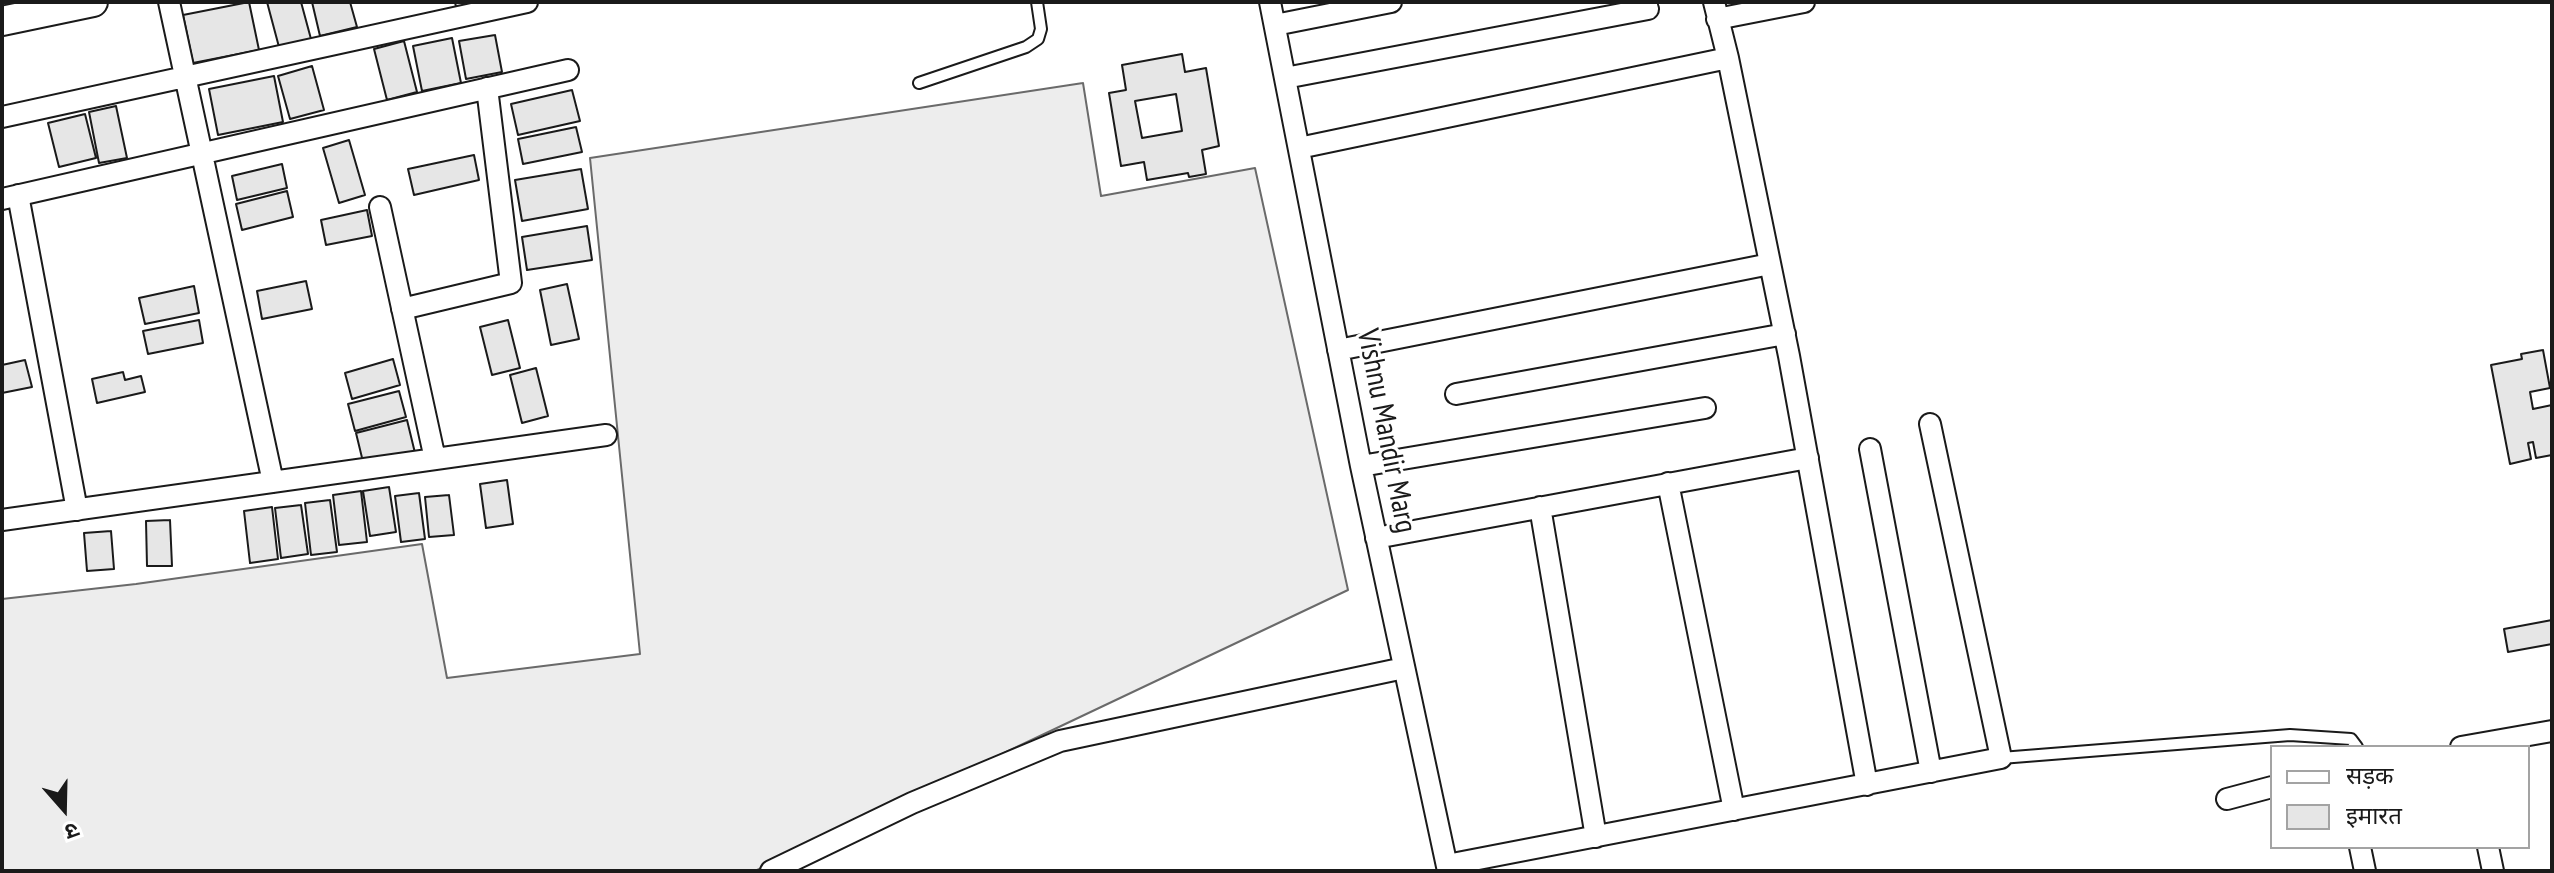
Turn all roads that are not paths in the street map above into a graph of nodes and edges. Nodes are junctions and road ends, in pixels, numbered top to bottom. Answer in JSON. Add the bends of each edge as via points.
{"nodes":[{"id":1,"x":93,"y":2,"type":"edge"},
{"id":2,"x":169,"y":2,"type":"edge"},
{"id":3,"x":527,"y":2,"type":"edge"},
{"id":4,"x":1037,"y":2,"type":"edge"},
{"id":5,"x":1270,"y":2,"type":"edge"},
{"id":6,"x":1391,"y":2,"type":"edge"},
{"id":7,"x":1804,"y":2,"type":"edge"},
{"id":8,"x":1648,"y":9,"type":"dead end"},
{"id":9,"x":1715,"y":10,"type":"edge"},
{"id":10,"x":2,"y":21,"type":"edge"},
{"id":11,"x":1275,"y":25,"type":"junction"},
{"id":12,"x":1728,"y":58,"type":"junction"},
{"id":13,"x":568,"y":70,"type":"dead end"},
{"id":14,"x":184,"y":76,"type":"junction"},
{"id":15,"x":1285,"y":78,"type":"junction"},
{"id":16,"x":919,"y":83,"type":"dead end"},
{"id":17,"x":487,"y":88,"type":"junction"},
{"id":18,"x":2,"y":117,"type":"edge"},
{"id":19,"x":1299,"y":148,"type":"junction"},
{"id":20,"x":200,"y":152,"type":"junction"},
{"id":21,"x":10,"y":197,"type":"edge"},
{"id":22,"x":380,"y":207,"type":"dead end"},
{"id":23,"x":1770,"y":264,"type":"junction"},
{"id":24,"x":402,"y":309,"type":"junction"},
{"id":25,"x":1785,"y":334,"type":"junction"},
{"id":26,"x":1338,"y":350,"type":"junction"},
{"id":27,"x":1456,"y":394,"type":"dead end"},
{"id":28,"x":1705,"y":408,"type":"dead end"},
{"id":29,"x":1930,"y":424,"type":"dead end"},
{"id":30,"x":606,"y":435,"type":"dead end"},
{"id":31,"x":1870,"y":449,"type":"dead end"},
{"id":32,"x":1808,"y":458,"type":"junction"},
{"id":33,"x":435,"y":459,"type":"junction"},
{"id":34,"x":1361,"y":466,"type":"junction"},
{"id":35,"x":273,"y":482,"type":"junction"},
{"id":36,"x":1668,"y":483,"type":"junction"},
{"id":37,"x":1540,"y":507,"type":"junction"},
{"id":38,"x":77,"y":510,"type":"junction"},
{"id":39,"x":2,"y":520,"type":"edge"},
{"id":40,"x":1376,"y":538,"type":"junction"},
{"id":41,"x":1404,"y":668,"type":"junction"},
{"id":42,"x":2552,"y":731,"type":"edge"},
{"id":43,"x":2356,"y":745,"type":"edge"},
{"id":44,"x":2476,"y":745,"type":"edge"},
{"id":45,"x":2001,"y":758,"type":"junction"},
{"id":46,"x":1931,"y":772,"type":"junction"},
{"id":47,"x":1867,"y":785,"type":"junction"},
{"id":48,"x":2270,"y":788,"type":"edge"},
{"id":49,"x":2227,"y":799,"type":"dead end"},
{"id":50,"x":1734,"y":810,"type":"junction"},
{"id":51,"x":1596,"y":837,"type":"junction"},
{"id":52,"x":2360,"y":849,"type":"edge"},
{"id":53,"x":2488,"y":849,"type":"edge"},
{"id":54,"x":1448,"y":868,"type":"edge"},
{"id":55,"x":771,"y":871,"type":"edge"},
{"id":56,"x":2365,"y":871,"type":"edge"},
{"id":57,"x":2493,"y":871,"type":"edge"}],
"edges":[{"from":1,"to":10,"type":"street"},
{"from":2,"to":14,"type":"street"},
{"from":3,"to":14,"type":"street"},
{"from":4,"to":16,"type":"lane","via":[[1038,39]]},
{"from":5,"to":11,"type":"street","name":"Vishnu Mandir Marg"},
{"from":6,"to":11,"type":"street"},
{"from":7,"to":9,"type":"street"},
{"from":8,"to":15,"type":"street"},
{"from":9,"to":12,"type":"street"},
{"from":11,"to":15,"type":"street","name":"Vishnu Mandir Marg"},
{"from":12,"to":19,"type":"street"},
{"from":12,"to":23,"type":"street"},
{"from":13,"to":17,"type":"street"},
{"from":14,"to":18,"type":"street"},
{"from":14,"to":20,"type":"street"},
{"from":15,"to":19,"type":"street","name":"Vishnu Mandir Marg"},
{"from":17,"to":20,"type":"street"},
{"from":17,"to":24,"type":"street","via":[[511,283]]},
{"from":19,"to":26,"type":"street","name":"Vishnu Mandir Marg"},
{"from":20,"to":21,"type":"street"},
{"from":20,"to":35,"type":"street"},
{"from":21,"to":38,"type":"street"},
{"from":22,"to":24,"type":"street"},
{"from":23,"to":25,"type":"street"},
{"from":23,"to":26,"type":"street"},
{"from":24,"to":33,"type":"street"},
{"from":25,"to":27,"type":"street"},
{"from":25,"to":32,"type":"street"},
{"from":26,"to":34,"type":"street","name":"Vishnu Mandir Marg"},
{"from":28,"to":34,"type":"street"},
{"from":29,"to":45,"type":"street"},
{"from":30,"to":33,"type":"street"},
{"from":31,"to":46,"type":"street"},
{"from":32,"to":36,"type":"street"},
{"from":32,"to":47,"type":"street"},
{"from":33,"to":35,"type":"street"},
{"from":34,"to":40,"type":"street","name":"Vishnu Mandir Marg"},
{"from":35,"to":38,"type":"street"},
{"from":36,"to":37,"type":"street"},
{"from":36,"to":50,"type":"street"},
{"from":37,"to":40,"type":"street"},
{"from":37,"to":51,"type":"street"},
{"from":38,"to":39,"type":"street"},
{"from":40,"to":41,"type":"street","name":"Vishnu Mandir Marg"},
{"from":41,"to":54,"type":"street","name":"Vishnu Mandir Marg"},
{"from":41,"to":55,"type":"street","via":[[1060,741],[912,803]]},
{"from":42,"to":44,"type":"street"},
{"from":43,"to":45,"type":"lane","via":[[2351,739],[2290,735]]},
{"from":45,"to":46,"type":"street"},
{"from":46,"to":47,"type":"street"},
{"from":47,"to":50,"type":"street"},
{"from":48,"to":49,"type":"street"},
{"from":50,"to":51,"type":"street"},
{"from":51,"to":54,"type":"street"},
{"from":52,"to":56,"type":"street"},
{"from":53,"to":57,"type":"street"}]}
